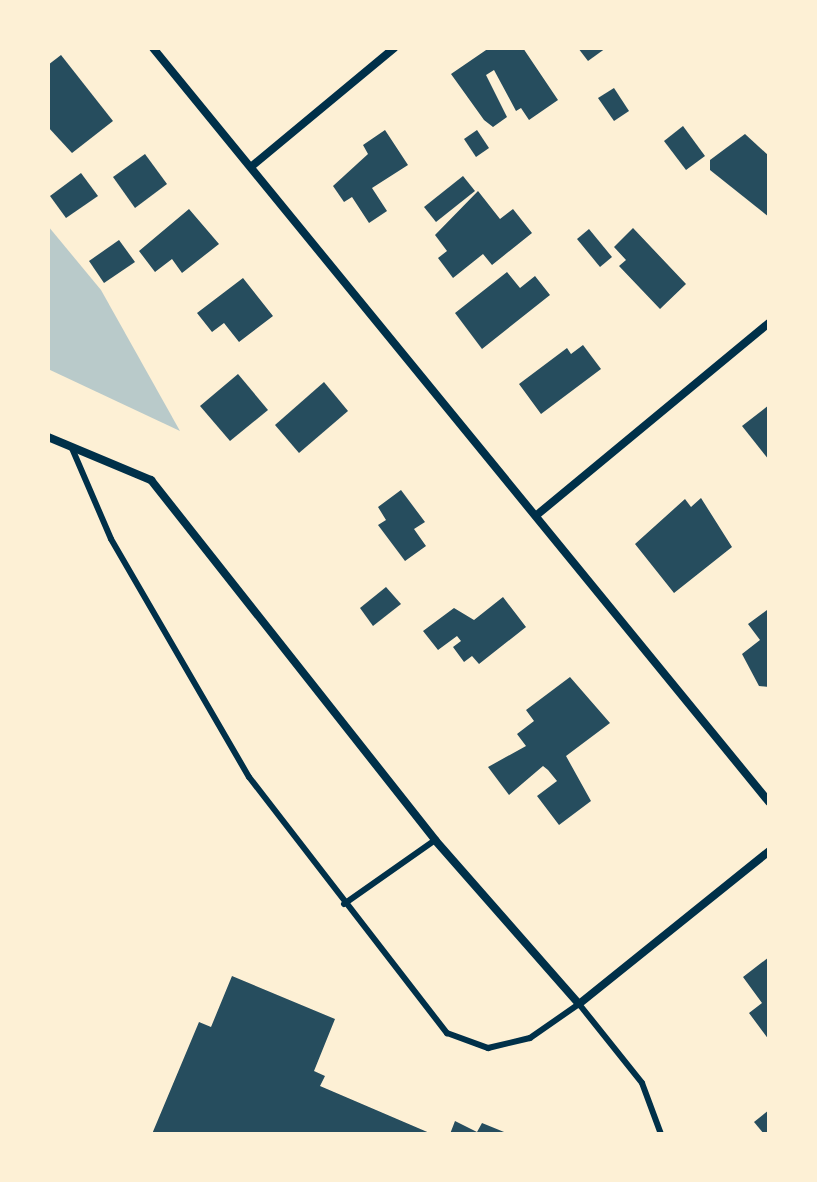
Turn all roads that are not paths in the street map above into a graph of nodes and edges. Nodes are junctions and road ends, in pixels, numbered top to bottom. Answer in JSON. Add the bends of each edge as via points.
{"nodes":[{"id":1,"x":153,"y":48,"type":"edge"},
{"id":2,"x":394,"y":48,"type":"edge"},
{"id":3,"x":252,"y":166,"type":"junction"},
{"id":4,"x":769,"y":323,"type":"edge"},
{"id":5,"x":48,"y":437,"type":"edge"},
{"id":6,"x":71,"y":446,"type":"junction"},
{"id":7,"x":538,"y":514,"type":"junction"},
{"id":8,"x":769,"y":802,"type":"edge"},
{"id":9,"x":435,"y":840,"type":"junction"},
{"id":10,"x":769,"y":851,"type":"edge"},
{"id":11,"x":344,"y":904,"type":"junction"},
{"id":12,"x":579,"y":1004,"type":"junction"},
{"id":13,"x":661,"y":1134,"type":"edge"}],
"edges":[{"from":1,"to":3,"type":"street"},
{"from":2,"to":3,"type":"street"},
{"from":3,"to":7,"type":"street"},
{"from":4,"to":7,"type":"street"},
{"from":5,"to":6,"type":"street"},
{"from":6,"to":9,"type":"street","via":[[151,480]]},
{"from":6,"to":11,"type":"lane","via":[[111,539],[194,688],[249,777]]},
{"from":7,"to":8,"type":"street"},
{"from":9,"to":11,"type":"lane"},
{"from":9,"to":12,"type":"street"},
{"from":10,"to":12,"type":"street"},
{"from":11,"to":12,"type":"lane","via":[[447,1033],[488,1048],[530,1038]]},
{"from":12,"to":13,"type":"lane","via":[[642,1083]]}]}
